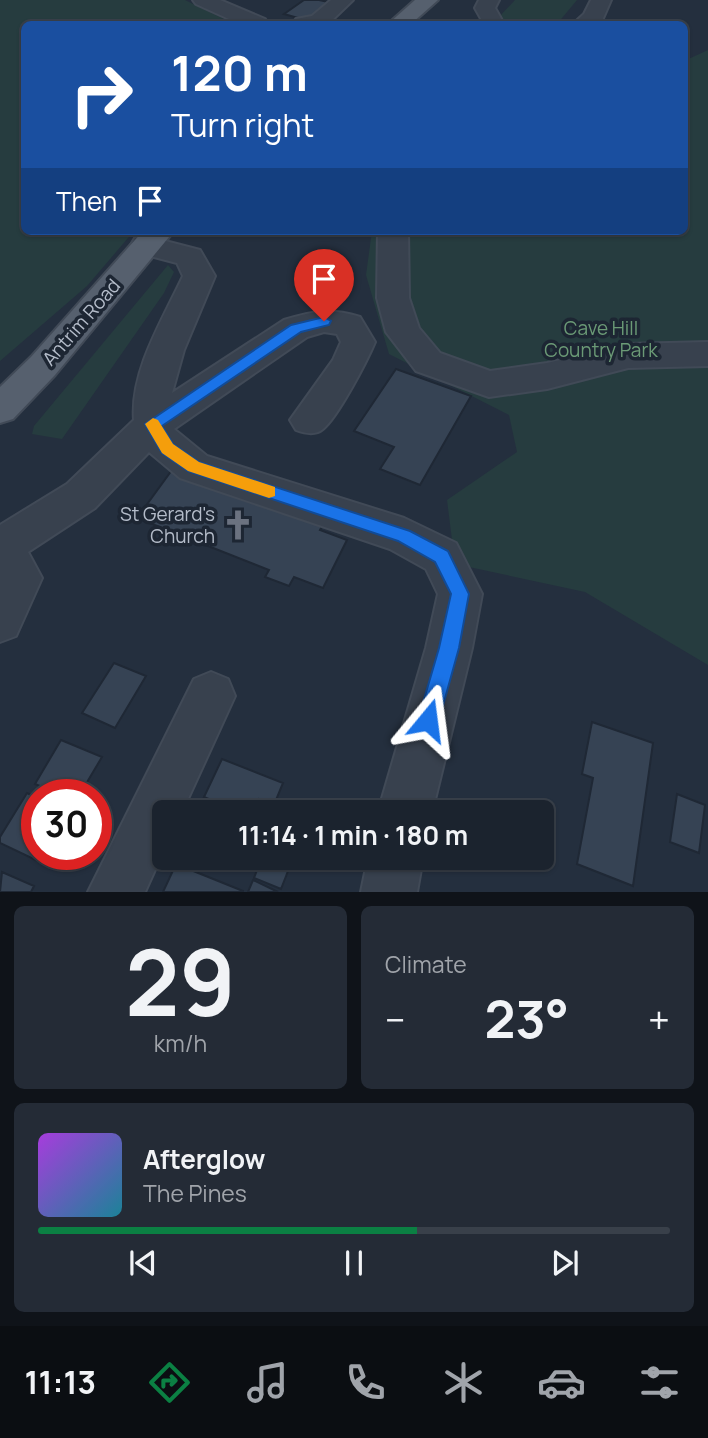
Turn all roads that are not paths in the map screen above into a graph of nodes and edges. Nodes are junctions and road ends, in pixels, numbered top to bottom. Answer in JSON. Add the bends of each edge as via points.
{"nodes":[{"id":1,"x":203,"y":0,"type":"edge"},
{"id":2,"x":342,"y":0,"type":"edge"},
{"id":3,"x":428,"y":0,"type":"edge"},
{"id":4,"x":489,"y":0,"type":"edge"},
{"id":5,"x":601,"y":0,"type":"edge"},
{"id":6,"x":250,"y":21,"type":"edge"},
{"id":7,"x":319,"y":21,"type":"edge"},
{"id":8,"x":402,"y":21,"type":"edge"},
{"id":9,"x":492,"y":21,"type":"edge"},
{"id":10,"x":588,"y":21,"type":"edge"},
{"id":11,"x":393,"y":235,"type":"edge"},
{"id":12,"x":152,"y":238,"type":"edge"},
{"id":13,"x":708,"y":354,"type":"edge"},
{"id":14,"x":0,"y":409,"type":"edge"},
{"id":15,"x":309,"y":420,"type":"dead end"},
{"id":16,"x":153,"y":424,"type":"junction"},
{"id":17,"x":1,"y":545,"type":"edge"},
{"id":18,"x":0,"y":621,"type":"edge"},
{"id":19,"x":211,"y":696,"type":"dead end"},
{"id":20,"x":408,"y":800,"type":"edge"},
{"id":21,"x":394,"y":870,"type":"edge"},
{"id":22,"x":116,"y":892,"type":"edge"},
{"id":23,"x":389,"y":892,"type":"edge"}],
"edges":[{"from":1,"to":6,"type":"street"},
{"from":2,"to":7,"type":"street"},
{"from":3,"to":8,"type":"main road"},
{"from":4,"to":9,"type":"street","via":[[485,8]]},
{"from":5,"to":10,"type":"street"},
{"from":11,"to":13,"type":"street","via":[[393,298],[403,332],[428,362],[488,384],[547,376],[628,356]]},
{"from":12,"to":14,"type":"main road","name":"Antrim Road","via":[[43,366]]},
{"from":12,"to":16,"type":"street","via":[[189,257],[199,276],[155,383]]},
{"from":15,"to":16,"type":"street","via":[[348,365],[358,342],[348,325],[324,321],[296,328]]},
{"from":16,"to":17,"type":"street","via":[[81,496]]},
{"from":16,"to":20,"type":"street","via":[[168,449],[194,467],[404,536],[441,556],[460,594]]},
{"from":17,"to":18,"type":"street","via":[[20,578]]},
{"from":19,"to":22,"type":"street"},
{"from":21,"to":23,"type":"street"}]}
